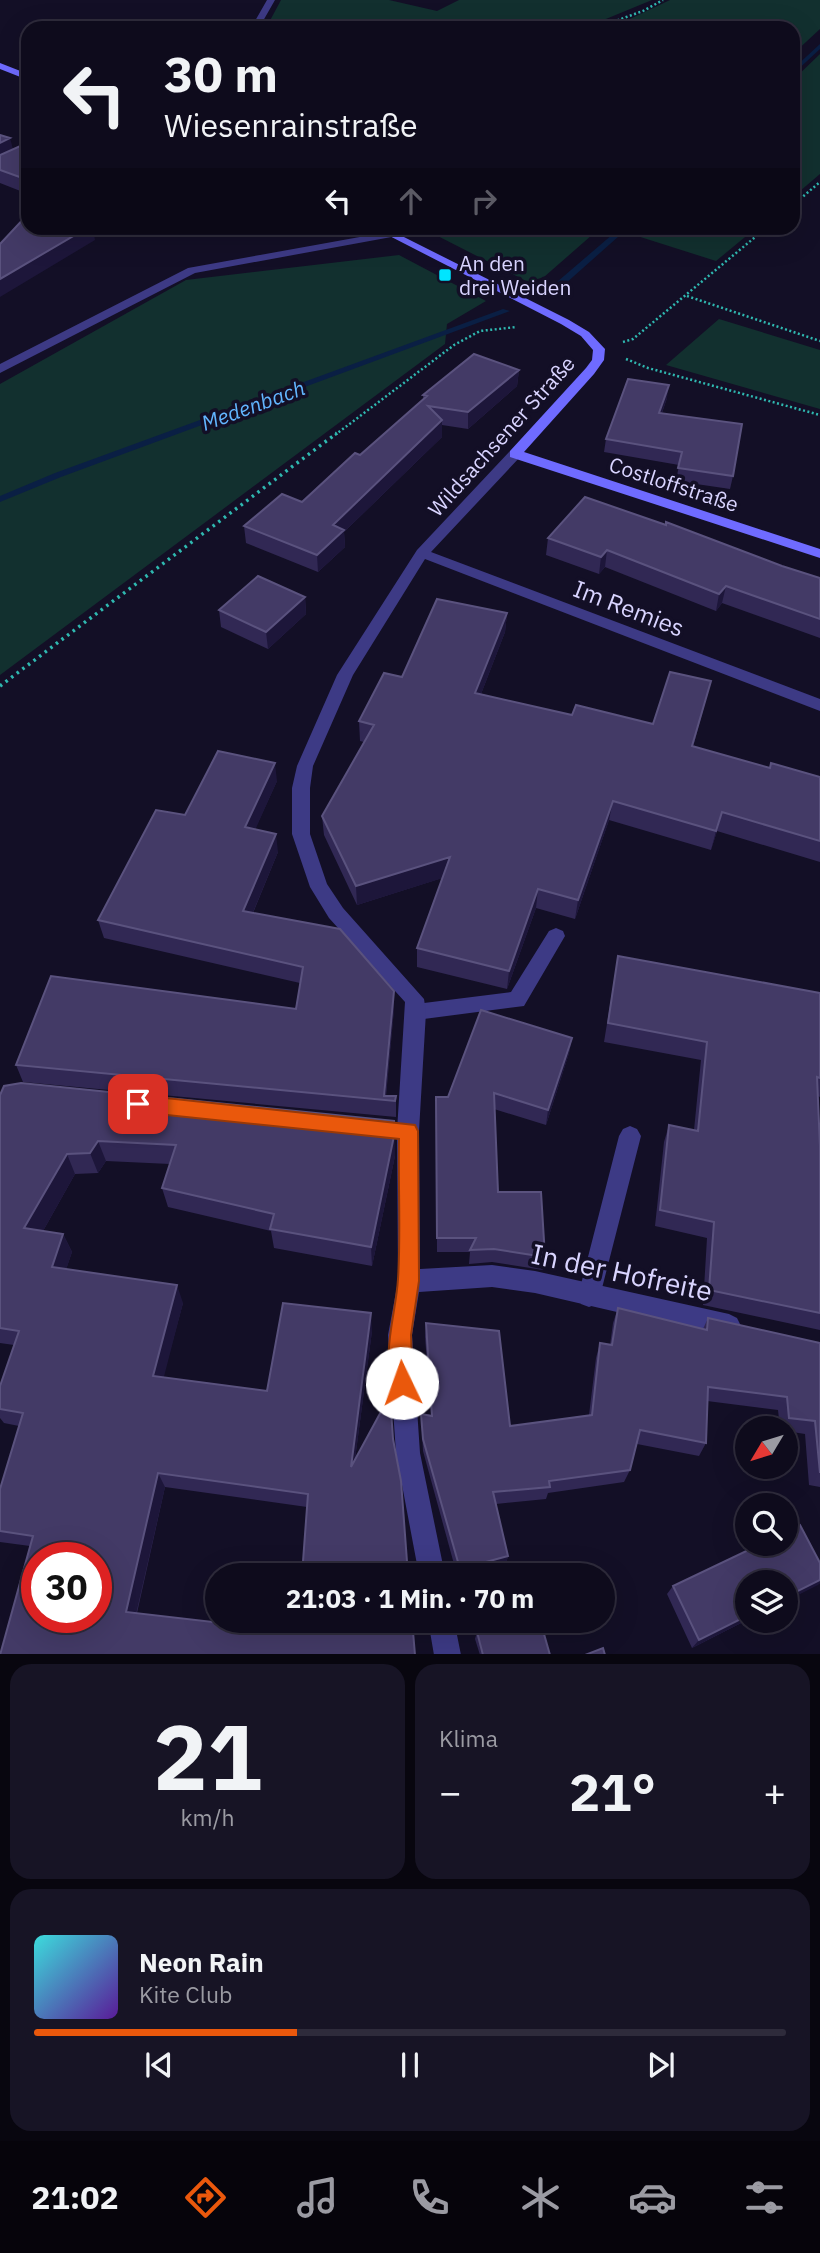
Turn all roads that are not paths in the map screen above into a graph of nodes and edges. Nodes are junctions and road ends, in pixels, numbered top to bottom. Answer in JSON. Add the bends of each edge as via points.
{"nodes":[{"id":1,"x":271,"y":0,"type":"edge"},
{"id":2,"x":259,"y":21,"type":"edge"},
{"id":3,"x":0,"y":66,"type":"edge"},
{"id":4,"x":21,"y":74,"type":"edge"},
{"id":5,"x":387,"y":235,"type":"edge"},
{"id":6,"x":395,"y":235,"type":"edge"},
{"id":7,"x":0,"y":369,"type":"edge"},
{"id":8,"x":515,"y":454,"type":"junction"},
{"id":9,"x":422,"y":553,"type":"junction"},
{"id":10,"x":820,"y":554,"type":"edge"},
{"id":11,"x":820,"y":705,"type":"edge"},
{"id":12,"x":556,"y":936,"type":"dead end"},
{"id":13,"x":416,"y":1012,"type":"junction"},
{"id":14,"x":381,"y":1129,"type":"edge"},
{"id":15,"x":408,"y":1131,"type":"junction"},
{"id":16,"x":630,"y":1136,"type":"dead end"},
{"id":17,"x":409,"y":1281,"type":"junction"},
{"id":18,"x":589,"y":1296,"type":"junction"},
{"id":19,"x":751,"y":1331,"type":"edge"},
{"id":20,"x":430,"y":1563,"type":"edge"},
{"id":21,"x":444,"y":1633,"type":"edge"},
{"id":22,"x":448,"y":1654,"type":"edge"}],
"edges":[{"from":1,"to":2,"type":"street"},
{"from":3,"to":4,"type":"main road"},
{"from":5,"to":7,"type":"street","via":[[192,270]]},
{"from":6,"to":8,"type":"main road","name":"Wildsachsener Straße","via":[[565,322],[599,349],[590,371]]},
{"from":8,"to":9,"type":"street","name":"Wildsachsener Straße"},
{"from":8,"to":10,"type":"main road","name":"Costloffstraße"},
{"from":9,"to":11,"type":"street","name":"Im Remies"},
{"from":9,"to":13,"type":"street","name":"Wildsachsener Straße","via":[[345,676],[305,766],[299,811],[308,860],[320,887],[336,913],[406,987]]},
{"from":12,"to":13,"type":"street","via":[[517,1000]]},
{"from":13,"to":15,"type":"street"},
{"from":14,"to":15,"type":"street"},
{"from":15,"to":17,"type":"street"},
{"from":16,"to":18,"type":"street"},
{"from":17,"to":18,"type":"street","name":"In der Hofreite","via":[[492,1276]]},
{"from":17,"to":20,"type":"street","via":[[400,1335],[406,1430]]},
{"from":18,"to":19,"type":"street","name":"In der Hofreite"},
{"from":21,"to":22,"type":"street"}]}
